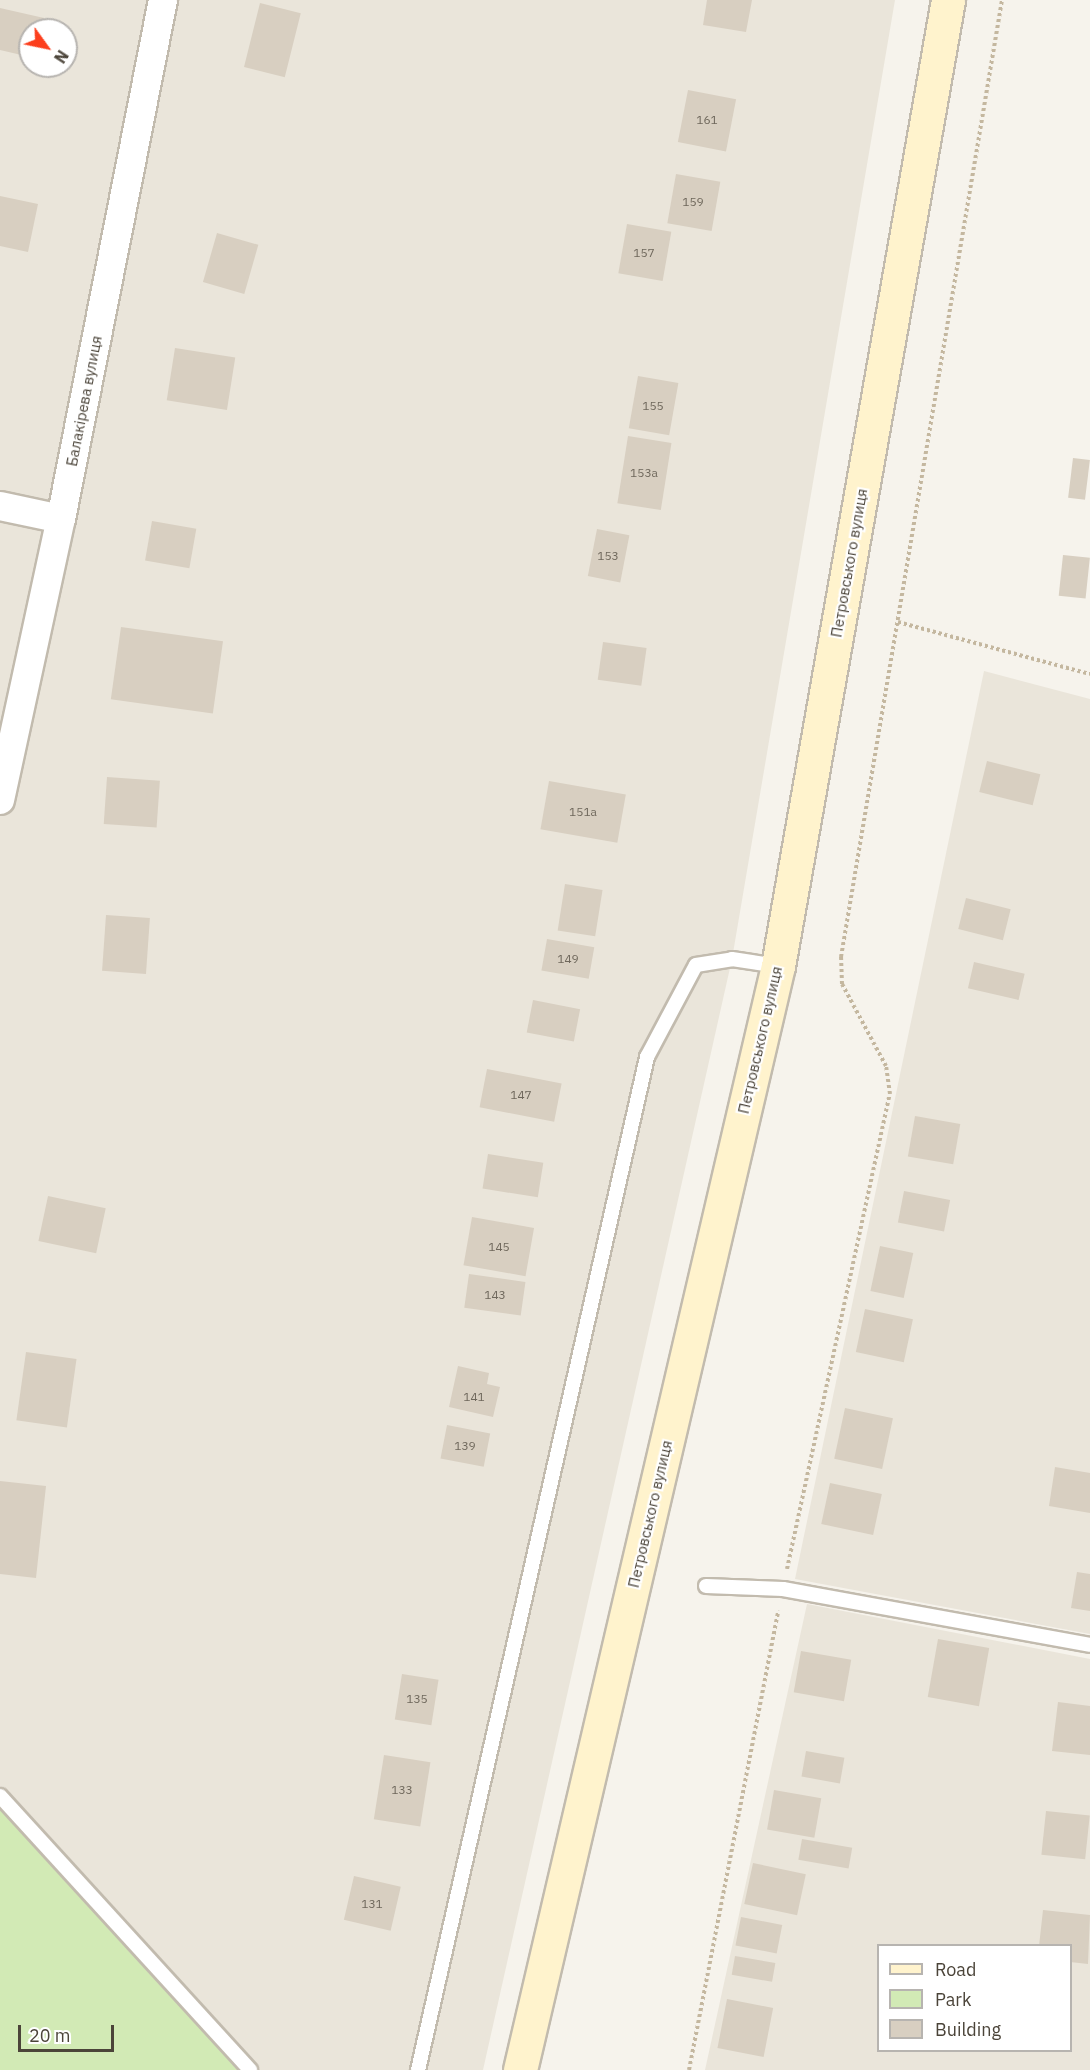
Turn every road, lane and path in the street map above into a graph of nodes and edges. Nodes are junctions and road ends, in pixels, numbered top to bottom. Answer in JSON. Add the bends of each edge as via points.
{"nodes":[{"id":1,"x":163,"y":0,"type":"edge"},
{"id":2,"x":948,"y":0,"type":"edge"},
{"id":3,"x":1002,"y":0,"type":"edge"},
{"id":4,"x":0,"y":506,"type":"edge"},
{"id":5,"x":61,"y":519,"type":"junction"},
{"id":6,"x":898,"y":622,"type":"junction"},
{"id":7,"x":1090,"y":674,"type":"edge"},
{"id":8,"x":0,"y":801,"type":"edge"},
{"id":9,"x":778,"y":966,"type":"junction"},
{"id":10,"x":706,"y":1586,"type":"dead end"},
{"id":11,"x":783,"y":1589,"type":"junction"},
{"id":12,"x":1090,"y":1645,"type":"edge"},
{"id":13,"x":0,"y":1796,"type":"edge"},
{"id":14,"x":250,"y":2070,"type":"edge"},
{"id":15,"x":418,"y":2070,"type":"edge"},
{"id":16,"x":520,"y":2070,"type":"edge"},
{"id":17,"x":689,"y":2070,"type":"edge"}],
"edges":[{"from":1,"to":5,"type":"street","name":"Балакірева вулиця"},
{"from":2,"to":9,"type":"main road","name":"Петровського вулиця"},
{"from":3,"to":6,"type":"path"},
{"from":4,"to":5,"type":"street"},
{"from":5,"to":8,"type":"street","name":"Балакірева вулиця"},
{"from":6,"to":7,"type":"path"},
{"from":6,"to":11,"type":"path","via":[[842,957],[842,984],[886,1066],[890,1094]]},
{"from":9,"to":15,"type":"lane","via":[[732,958],[696,965],[647,1057]]},
{"from":9,"to":16,"type":"main road","name":"Петровського вулиця"},
{"from":10,"to":11,"type":"lane"},
{"from":11,"to":12,"type":"lane"},
{"from":11,"to":17,"type":"path"},
{"from":13,"to":14,"type":"lane"}]}
